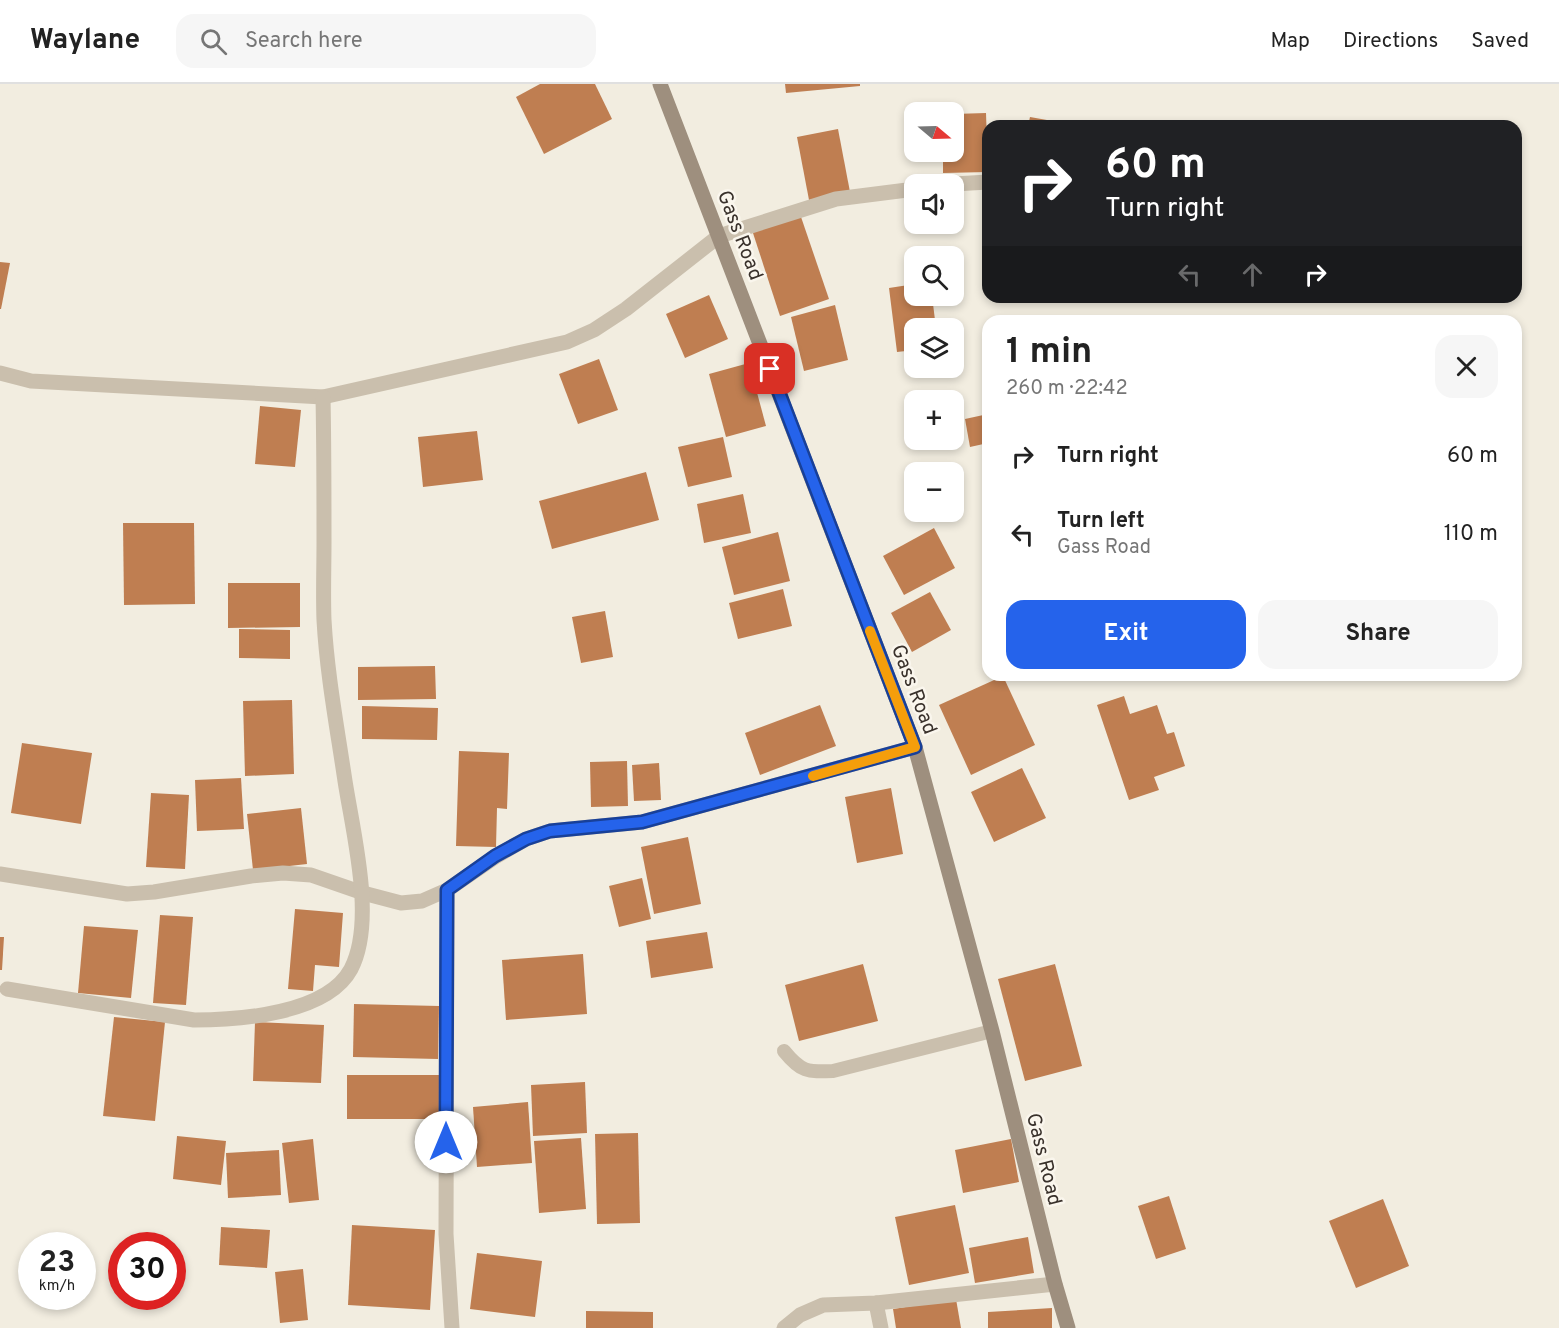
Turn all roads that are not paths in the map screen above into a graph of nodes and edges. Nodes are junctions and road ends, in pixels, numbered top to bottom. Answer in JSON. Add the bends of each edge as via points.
{"nodes":[{"id":1,"x":660,"y":84,"type":"edge"},
{"id":2,"x":982,"y":182,"type":"edge"},
{"id":3,"x":964,"y":183,"type":"edge"},
{"id":4,"x":904,"y":190,"type":"edge"},
{"id":5,"x":719,"y":236,"type":"junction"},
{"id":6,"x":0,"y":373,"type":"edge"},
{"id":7,"x":323,"y":398,"type":"junction"},
{"id":8,"x":915,"y":747,"type":"junction"},
{"id":9,"x":0,"y":874,"type":"edge"},
{"id":10,"x":447,"y":890,"type":"junction"},
{"id":11,"x":363,"y":893,"type":"junction"},
{"id":12,"x":6,"y":989,"type":"dead end"},
{"id":13,"x":992,"y":1031,"type":"junction"},
{"id":14,"x":784,"y":1050,"type":"dead end"},
{"id":15,"x":1055,"y":1284,"type":"junction"},
{"id":16,"x":876,"y":1303,"type":"junction"},
{"id":17,"x":452,"y":1328,"type":"edge"},
{"id":18,"x":784,"y":1328,"type":"edge"},
{"id":19,"x":880,"y":1328,"type":"edge"},
{"id":20,"x":1068,"y":1328,"type":"edge"}],
"edges":[{"from":1,"to":5,"type":"main road","name":"Gass Road"},
{"from":2,"to":3,"type":"street"},
{"from":4,"to":5,"type":"street","via":[[836,199]]},
{"from":5,"to":7,"type":"street","via":[[626,309],[567,342]]},
{"from":5,"to":8,"type":"main road","name":"Gass Road"},
{"from":6,"to":7,"type":"street","via":[[31,381]]},
{"from":7,"to":11,"type":"street","via":[[328,673]]},
{"from":8,"to":10,"type":"street","via":[[642,822],[550,831],[495,856]]},
{"from":8,"to":13,"type":"main road","name":"Gass Road"},
{"from":9,"to":11,"type":"street","via":[[127,894],[283,873],[311,875]]},
{"from":10,"to":11,"type":"street","via":[[422,902],[401,903]]},
{"from":10,"to":17,"type":"street","via":[[446,1234]]},
{"from":11,"to":12,"type":"street","via":[[358,948],[350,970],[335,988],[312,1003],[223,1020],[194,1020]]},
{"from":13,"to":14,"type":"lane","via":[[833,1071],[809,1072],[796,1066]]},
{"from":13,"to":15,"type":"main road","name":"Gass Road"},
{"from":15,"to":16,"type":"street"},
{"from":15,"to":20,"type":"main road","name":"Gass Road"},
{"from":16,"to":18,"type":"street","via":[[823,1305],[800,1314]]},
{"from":16,"to":19,"type":"street"}]}
